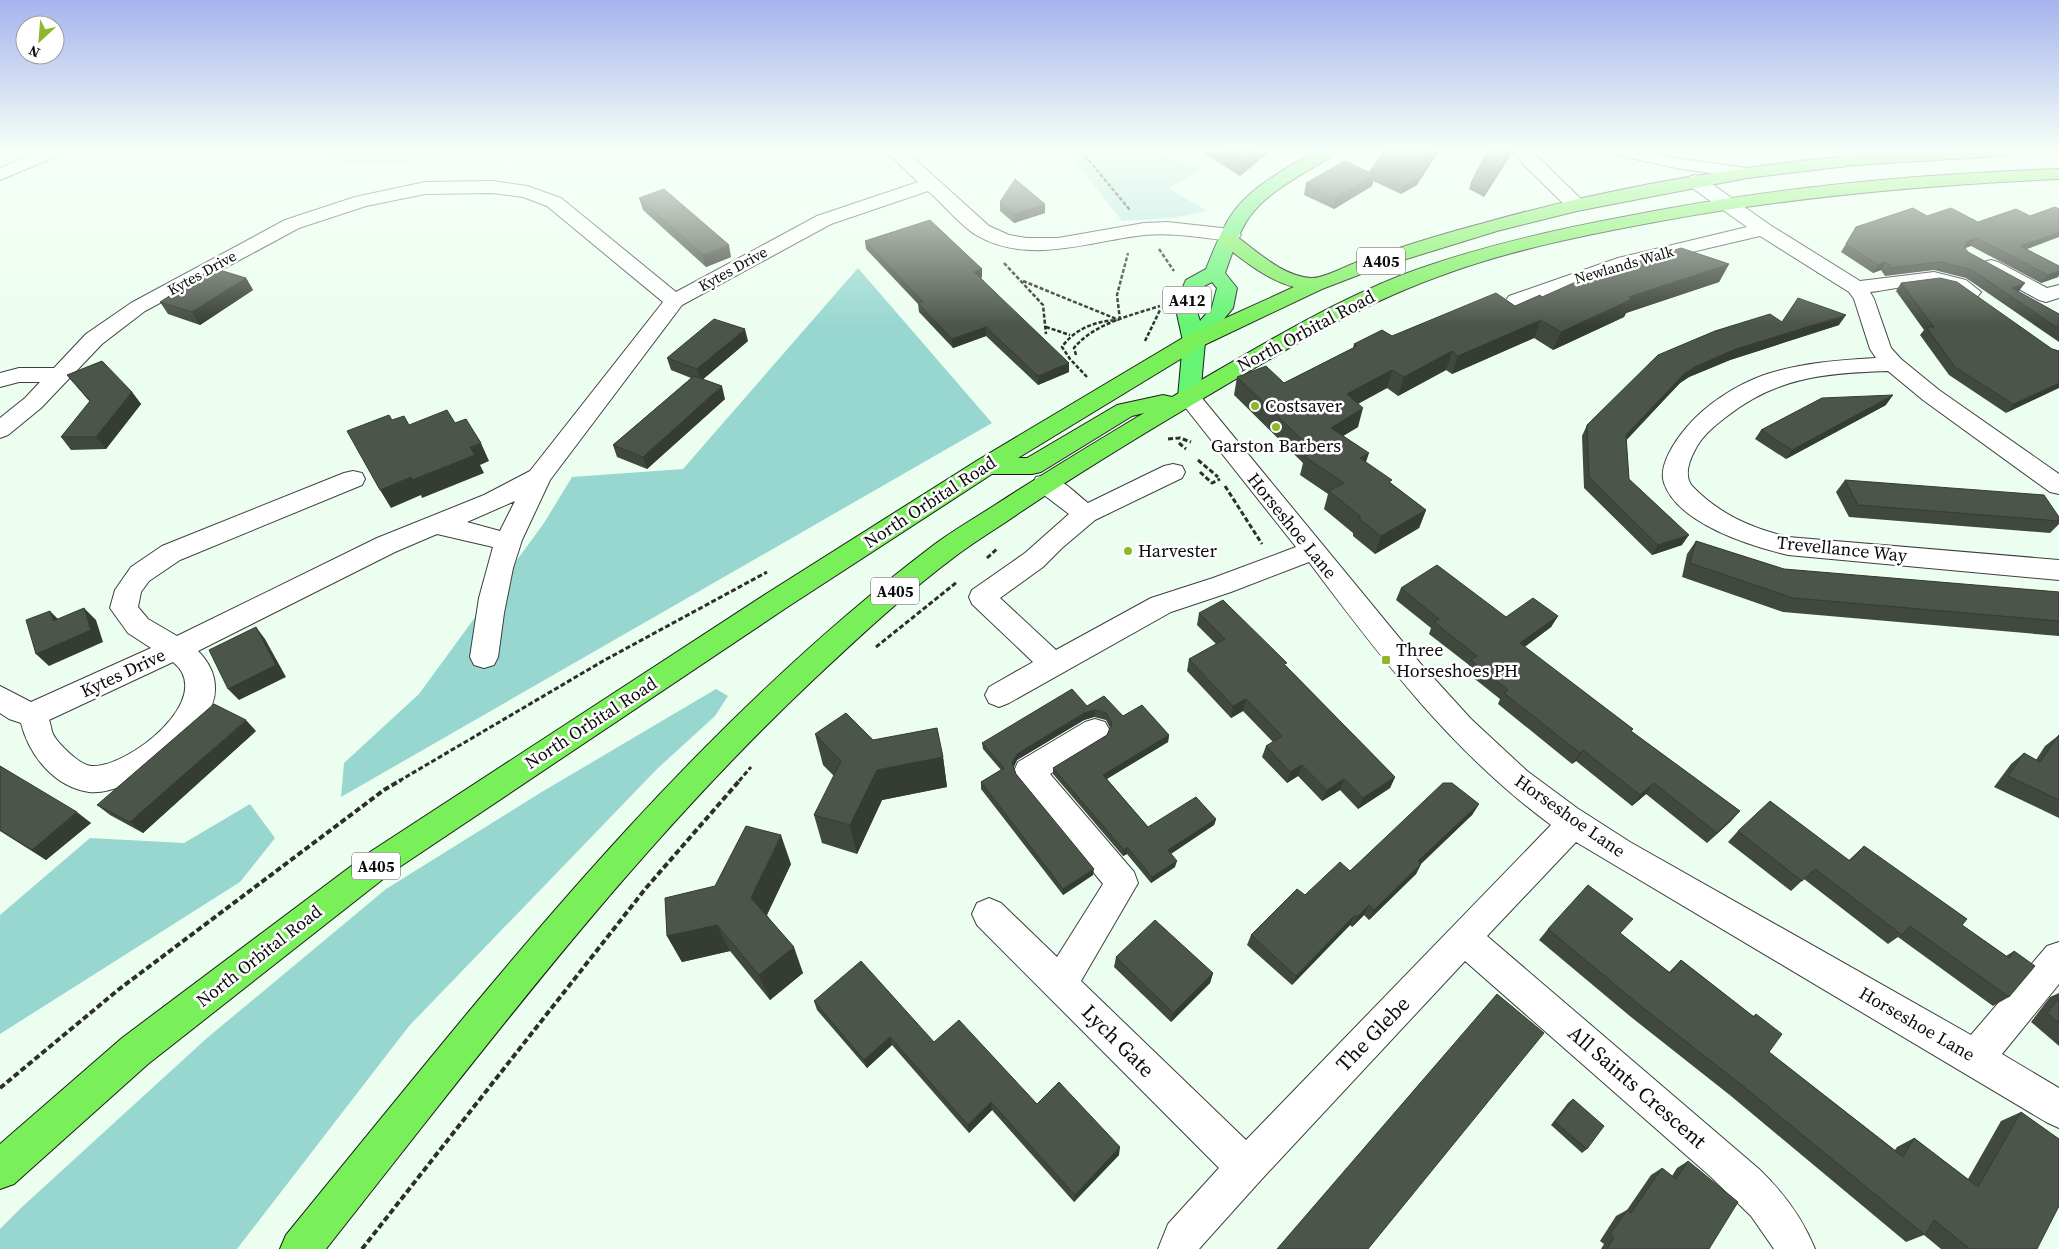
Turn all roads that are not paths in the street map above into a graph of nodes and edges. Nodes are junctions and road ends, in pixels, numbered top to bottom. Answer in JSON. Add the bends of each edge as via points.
{"nodes":[{"id":1,"x":337,"y":209,"type":"edge"},
{"id":2,"x":563,"y":209,"type":"edge"},
{"id":3,"x":856,"y":209,"type":"edge"},
{"id":4,"x":959,"y":209,"type":"edge"},
{"id":5,"x":1245,"y":209,"type":"edge"},
{"id":6,"x":1560,"y":209,"type":"edge"},
{"id":7,"x":1699,"y":209,"type":"edge"},
{"id":8,"x":1736,"y":209,"type":"edge"},
{"id":9,"x":1763,"y":229,"type":"junction"},
{"id":10,"x":1230,"y":238,"type":"junction"},
{"id":11,"x":1978,"y":259,"type":"edge"},
{"id":12,"x":1215,"y":273,"type":"junction"},
{"id":13,"x":1315,"y":285,"type":"junction"},
{"id":14,"x":1856,"y":288,"type":"junction"},
{"id":15,"x":2055,"y":296,"type":"edge"},
{"id":16,"x":1516,"y":300,"type":"dead end"},
{"id":17,"x":675,"y":301,"type":"junction"},
{"id":18,"x":1990,"y":306,"type":"edge"},
{"id":19,"x":1328,"y":316,"type":"junction"},
{"id":20,"x":1194,"y":341,"type":"junction"},
{"id":21,"x":1893,"y":364,"type":"junction"},
{"id":22,"x":59,"y":375,"type":"junction"},
{"id":23,"x":0,"y":380,"type":"edge"},
{"id":24,"x":1188,"y":397,"type":"junction"},
{"id":25,"x":0,"y":430,"type":"edge"},
{"id":26,"x":987,"y":466,"type":"junction"},
{"id":27,"x":1173,"y":472,"type":"dead end"},
{"id":28,"x":539,"y":477,"type":"junction"},
{"id":29,"x":353,"y":479,"type":"dead end"},
{"id":30,"x":1046,"y":483,"type":"junction"},
{"id":31,"x":2059,"y":486,"type":"edge"},
{"id":32,"x":1086,"y":514,"type":"junction"},
{"id":33,"x":436,"y":525,"type":"junction"},
{"id":34,"x":509,"y":542,"type":"junction"},
{"id":35,"x":1314,"y":550,"type":"junction"},
{"id":36,"x":2059,"y":570,"type":"edge"},
{"id":37,"x":176,"y":649,"type":"junction"},
{"id":38,"x":484,"y":658,"type":"dead end"},
{"id":39,"x":1054,"y":665,"type":"junction"},
{"id":40,"x":999,"y":695,"type":"dead end"},
{"id":41,"x":0,"y":698,"type":"edge"},
{"id":42,"x":33,"y":714,"type":"junction"},
{"id":43,"x":1095,"y":731,"type":"dead end"},
{"id":44,"x":1574,"y":822,"type":"junction"},
{"id":45,"x":989,"y":914,"type":"dead end"},
{"id":46,"x":1464,"y":938,"type":"junction"},
{"id":47,"x":2059,"y":958,"type":"edge"},
{"id":48,"x":1060,"y":983,"type":"junction"},
{"id":49,"x":1976,"y":1058,"type":"junction"},
{"id":50,"x":2059,"y":1109,"type":"edge"},
{"id":51,"x":1246,"y":1167,"type":"junction"},
{"id":52,"x":0,"y":1170,"type":"edge"},
{"id":53,"x":300,"y":1249,"type":"edge"},
{"id":54,"x":1178,"y":1249,"type":"edge"},
{"id":55,"x":1795,"y":1249,"type":"edge"}],
"edges":[{"from":1,"to":22,"type":"street","name":"Kytes Drive","via":[[292,224],[138,307],[94,338]]},
{"from":2,"to":17,"type":"street","name":"Kytes Drive"},
{"from":3,"to":17,"type":"street","name":"Kytes Drive","via":[[824,220]]},
{"from":4,"to":10,"type":"street","via":[[992,236],[1020,243],[1042,245],[1132,222]]},
{"from":5,"to":10,"type":"main road","number":"A412"},
{"from":6,"to":13,"type":"highway","name":"North Orbital Road","number":"A405","via":[[1430,244]]},
{"from":7,"to":19,"type":"highway","name":"North Orbital Road","number":"A405","via":[[1588,229],[1496,251],[1404,281]]},
{"from":8,"to":9,"type":"street"},
{"from":9,"to":14,"type":"street"},
{"from":9,"to":16,"type":"street","name":"Newlands Walk","via":[[1624,262]]},
{"from":10,"to":12,"type":"main road","number":"A412"},
{"from":10,"to":13,"type":"highway","via":[[1278,277]]},
{"from":11,"to":15,"type":"street"},
{"from":12,"to":20,"type":"main road","number":"A412","via":[[1227,288],[1222,308]]},
{"from":12,"to":20,"type":"main road","number":"A412","via":[[1193,284],[1185,305]]},
{"from":13,"to":20,"type":"highway","name":"North Orbital Road","number":"A405"},
{"from":14,"to":18,"type":"street","via":[[1934,278],[1959,284]]},
{"from":14,"to":21,"type":"street","via":[[1864,298],[1881,349]]},
{"from":17,"to":28,"type":"street","name":"Kytes Drive"},
{"from":19,"to":20,"type":"highway","via":[[1287,318],[1264,328]]},
{"from":19,"to":24,"type":"highway","name":"North Orbital Road","number":"A405"},
{"from":20,"to":24,"type":"main road","number":"A412"},
{"from":20,"to":26,"type":"highway","name":"North Orbital Road","number":"A405"},
{"from":21,"to":31,"type":"street"},
{"from":21,"to":36,"type":"street","name":"Trevellance Way","via":[[1819,369],[1772,381],[1739,396],[1709,417],[1684,447],[1676,465],[1676,483],[1688,498],[1715,519],[1750,536],[1788,546]]},
{"from":22,"to":23,"type":"street","via":[[19,375]]},
{"from":22,"to":25,"type":"street","name":"Kytes Drive","via":[[33,403]]},
{"from":24,"to":26,"type":"highway","via":[[1125,410],[1032,466]]},
{"from":24,"to":30,"type":"highway","name":"North Orbital Road","number":"A405"},
{"from":24,"to":35,"type":"street","name":"Horseshoe Lane"},
{"from":26,"to":52,"type":"highway","name":"North Orbital Road","number":"A405","via":[[381,862],[135,1050]]},
{"from":27,"to":32,"type":"street"},
{"from":28,"to":33,"type":"street","name":"Kytes Drive"},
{"from":28,"to":34,"type":"street","name":"Kytes Drive"},
{"from":29,"to":37,"type":"street","via":[[171,553],[140,574],[128,590],[124,608],[139,626]]},
{"from":30,"to":32,"type":"street"},
{"from":30,"to":53,"type":"highway","name":"North Orbital Road","number":"A405","via":[[949,548],[864,616],[754,718],[640,835],[473,1034]]},
{"from":32,"to":39,"type":"street","via":[[1034,560],[982,597]]},
{"from":33,"to":34,"type":"street"},
{"from":33,"to":37,"type":"street","name":"Kytes Drive","via":[[386,545]]},
{"from":34,"to":38,"type":"street","name":"Kytes Drive","via":[[494,594]]},
{"from":35,"to":39,"type":"street","via":[[1161,605]]},
{"from":35,"to":44,"type":"street","name":"Horseshoe Lane","via":[[1404,665],[1472,739],[1516,780]]},
{"from":37,"to":42,"type":"street","name":"Kytes Drive"},
{"from":37,"to":42,"type":"street","via":[[198,672],[198,698],[189,720],[174,737],[134,765],[92,779],[77,775],[68,770],[40,738]]},
{"from":39,"to":40,"type":"street"},
{"from":41,"to":42,"type":"street","via":[[19,711]]},
{"from":43,"to":48,"type":"street","via":[[1029,771],[1122,882]]},
{"from":44,"to":46,"type":"street","name":"The Glebe"},
{"from":44,"to":49,"type":"street","name":"Horseshoe Lane","via":[[1650,870]]},
{"from":45,"to":48,"type":"street","name":"Lych Gate"},
{"from":46,"to":51,"type":"street","name":"The Glebe"},
{"from":46,"to":55,"type":"street","name":"All Saints Crescent","via":[[1766,1201]]},
{"from":47,"to":49,"type":"street"},
{"from":48,"to":51,"type":"street","name":"Lych Gate"},
{"from":49,"to":50,"type":"street","name":"Horseshoe Lane"},
{"from":51,"to":54,"type":"street","name":"The Glebe","via":[[1182,1238]]}]}
